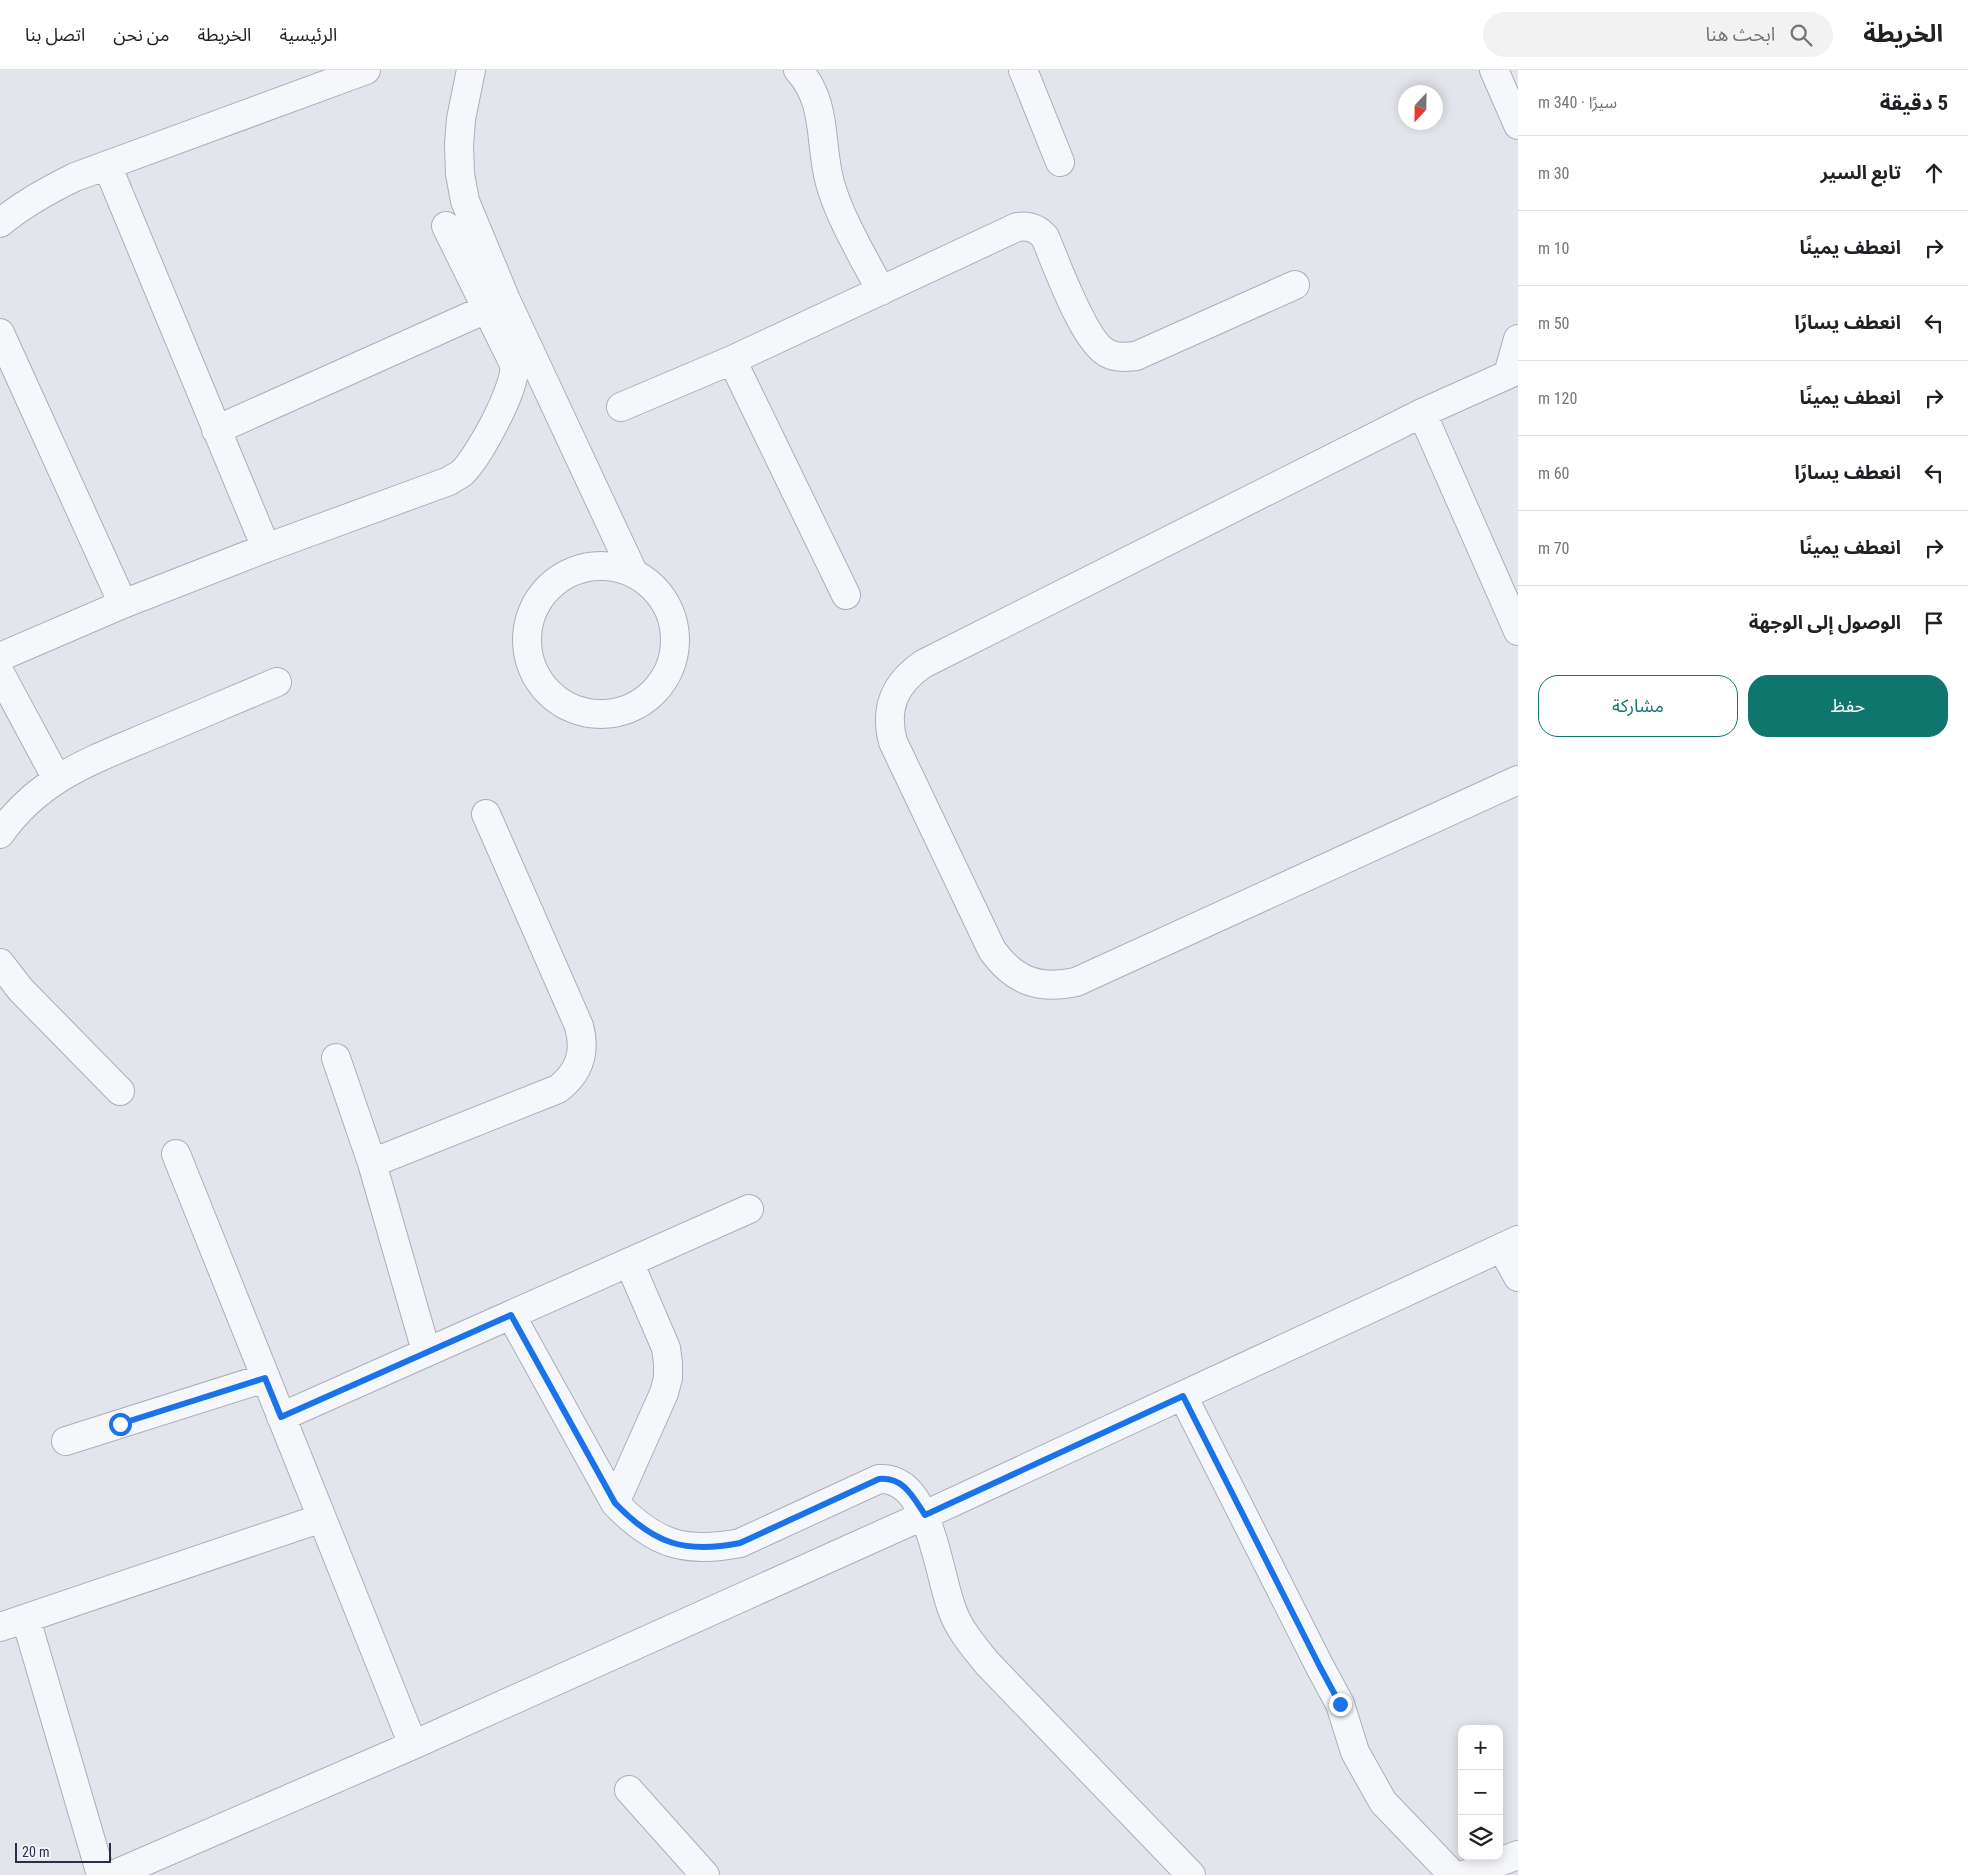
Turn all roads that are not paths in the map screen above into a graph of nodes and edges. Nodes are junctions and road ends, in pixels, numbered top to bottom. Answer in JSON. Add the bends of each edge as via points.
{"nodes":[{"id":1,"x":366,"y":70,"type":"edge"},
{"id":2,"x":471,"y":70,"type":"edge"},
{"id":3,"x":798,"y":70,"type":"edge"},
{"id":4,"x":1023,"y":70,"type":"edge"},
{"id":5,"x":1494,"y":70,"type":"edge"},
{"id":6,"x":1518,"y":125,"type":"edge"},
{"id":7,"x":1060,"y":162,"type":"dead end"},
{"id":8,"x":108,"y":165,"type":"junction"},
{"id":9,"x":0,"y":223,"type":"edge"},
{"id":10,"x":446,"y":226,"type":"dead end"},
{"id":11,"x":1295,"y":285,"type":"dead end"},
{"id":12,"x":881,"y":291,"type":"junction"},
{"id":13,"x":496,"y":305,"type":"junction"},
{"id":14,"x":0,"y":333,"type":"edge"},
{"id":15,"x":1518,"y":339,"type":"edge"},
{"id":16,"x":732,"y":360,"type":"junction"},
{"id":17,"x":1513,"y":372,"type":"edge"},
{"id":18,"x":621,"y":407,"type":"dead end"},
{"id":19,"x":1422,"y":413,"type":"junction"},
{"id":20,"x":216,"y":430,"type":"junction"},
{"id":21,"x":266,"y":548,"type":"junction"},
{"id":22,"x":632,"y":572,"type":"junction"},
{"id":23,"x":846,"y":595,"type":"dead end"},
{"id":24,"x":123,"y":604,"type":"junction"},
{"id":25,"x":1518,"y":631,"type":"edge"},
{"id":26,"x":0,"y":657,"type":"edge"},
{"id":27,"x":0,"y":673,"type":"edge"},
{"id":28,"x":277,"y":682,"type":"dead end"},
{"id":29,"x":57,"y":779,"type":"junction"},
{"id":30,"x":1518,"y":780,"type":"edge"},
{"id":31,"x":486,"y":814,"type":"dead end"},
{"id":32,"x":0,"y":834,"type":"edge"},
{"id":33,"x":0,"y":963,"type":"edge"},
{"id":34,"x":336,"y":1058,"type":"dead end"},
{"id":35,"x":120,"y":1091,"type":"dead end"},
{"id":36,"x":176,"y":1154,"type":"dead end"},
{"id":37,"x":372,"y":1163,"type":"junction"},
{"id":38,"x":749,"y":1209,"type":"dead end"},
{"id":39,"x":1510,"y":1244,"type":"edge"},
{"id":40,"x":629,"y":1262,"type":"junction"},
{"id":41,"x":1518,"y":1277,"type":"edge"},
{"id":42,"x":511,"y":1315,"type":"junction"},
{"id":43,"x":426,"y":1351,"type":"junction"},
{"id":44,"x":265,"y":1378,"type":"junction"},
{"id":45,"x":1183,"y":1396,"type":"junction"},
{"id":46,"x":281,"y":1417,"type":"junction"},
{"id":47,"x":66,"y":1441,"type":"dead end"},
{"id":48,"x":615,"y":1503,"type":"junction"},
{"id":49,"x":925,"y":1515,"type":"junction"},
{"id":50,"x":322,"y":1518,"type":"junction"},
{"id":51,"x":26,"y":1619,"type":"junction"},
{"id":52,"x":0,"y":1627,"type":"edge"},
{"id":53,"x":413,"y":1745,"type":"junction"},
{"id":54,"x":629,"y":1790,"type":"dead end"},
{"id":55,"x":1518,"y":1854,"type":"edge"},
{"id":56,"x":101,"y":1875,"type":"edge"},
{"id":57,"x":113,"y":1875,"type":"edge"},
{"id":58,"x":706,"y":1875,"type":"edge"},
{"id":59,"x":1191,"y":1875,"type":"edge"},
{"id":60,"x":1453,"y":1875,"type":"edge"},
{"id":61,"x":1464,"y":1875,"type":"edge"}],
"edges":[{"from":1,"to":8,"type":"street"},
{"from":2,"to":13,"type":"street","via":[[461,119],[460,174]]},
{"from":3,"to":12,"type":"street","via":[[810,86],[820,111],[827,170],[834,196]]},
{"from":4,"to":7,"type":"street"},
{"from":5,"to":6,"type":"street"},
{"from":8,"to":9,"type":"street","via":[[44,192]]},
{"from":8,"to":20,"type":"street"},
{"from":10,"to":13,"type":"street"},
{"from":11,"to":12,"type":"street","via":[[1136,356],[1122,357],[1108,354],[1084,328],[1045,237],[1033,227],[1017,227]]},
{"from":12,"to":16,"type":"street"},
{"from":13,"to":20,"type":"street"},
{"from":13,"to":21,"type":"street","via":[[514,367],[509,389],[486,442],[462,473],[449,481]]},
{"from":13,"to":22,"type":"street"},
{"from":14,"to":24,"type":"street"},
{"from":15,"to":17,"type":"street"},
{"from":16,"to":18,"type":"street"},
{"from":16,"to":23,"type":"street"},
{"from":17,"to":19,"type":"street"},
{"from":19,"to":25,"type":"street"},
{"from":19,"to":30,"type":"street","via":[[922,664],[903,681],[891,704],[889,717],[893,742],[992,950],[1014,974],[1044,985],[1076,982]]},
{"from":20,"to":21,"type":"street"},
{"from":21,"to":24,"type":"street"},
{"from":22,"to":22,"type":"street","via":[[609,565],[584,567],[561,576],[543,592],[531,614],[526,638],[530,662],[541,684],[559,701],[581,712],[606,714],[630,709],[651,696],[666,677],[674,654],[675,628],[668,605],[653,586]]},
{"from":24,"to":26,"type":"street"},
{"from":27,"to":29,"type":"street"},
{"from":28,"to":29,"type":"street","via":[[75,768]]},
{"from":29,"to":32,"type":"street","via":[[22,807]]},
{"from":31,"to":37,"type":"street","via":[[579,1026],[581,1061],[568,1081],[558,1089]]},
{"from":33,"to":35,"type":"street","via":[[21,990]]},
{"from":34,"to":37,"type":"street"},
{"from":36,"to":44,"type":"street"},
{"from":37,"to":43,"type":"street"},
{"from":38,"to":40,"type":"street"},
{"from":39,"to":41,"type":"street"},
{"from":39,"to":45,"type":"street"},
{"from":40,"to":42,"type":"street"},
{"from":40,"to":48,"type":"street","via":[[666,1348],[668,1378]]},
{"from":42,"to":43,"type":"street"},
{"from":42,"to":48,"type":"street"},
{"from":43,"to":46,"type":"street"},
{"from":44,"to":46,"type":"street"},
{"from":44,"to":47,"type":"street"},
{"from":45,"to":49,"type":"street"},
{"from":45,"to":60,"type":"street","via":[[1340,1704],[1355,1752],[1383,1802]]},
{"from":46,"to":50,"type":"street"},
{"from":48,"to":49,"type":"street","via":[[650,1534],[694,1548],[718,1548],[740,1543],[879,1479],[888,1478],[903,1484]]},
{"from":49,"to":53,"type":"street"},
{"from":49,"to":59,"type":"street","via":[[953,1614],[970,1642],[986,1663]]},
{"from":50,"to":51,"type":"street"},
{"from":50,"to":53,"type":"street"},
{"from":51,"to":52,"type":"street"},
{"from":51,"to":56,"type":"street"},
{"from":53,"to":57,"type":"street"},
{"from":54,"to":58,"type":"street"},
{"from":55,"to":61,"type":"street"}]}
